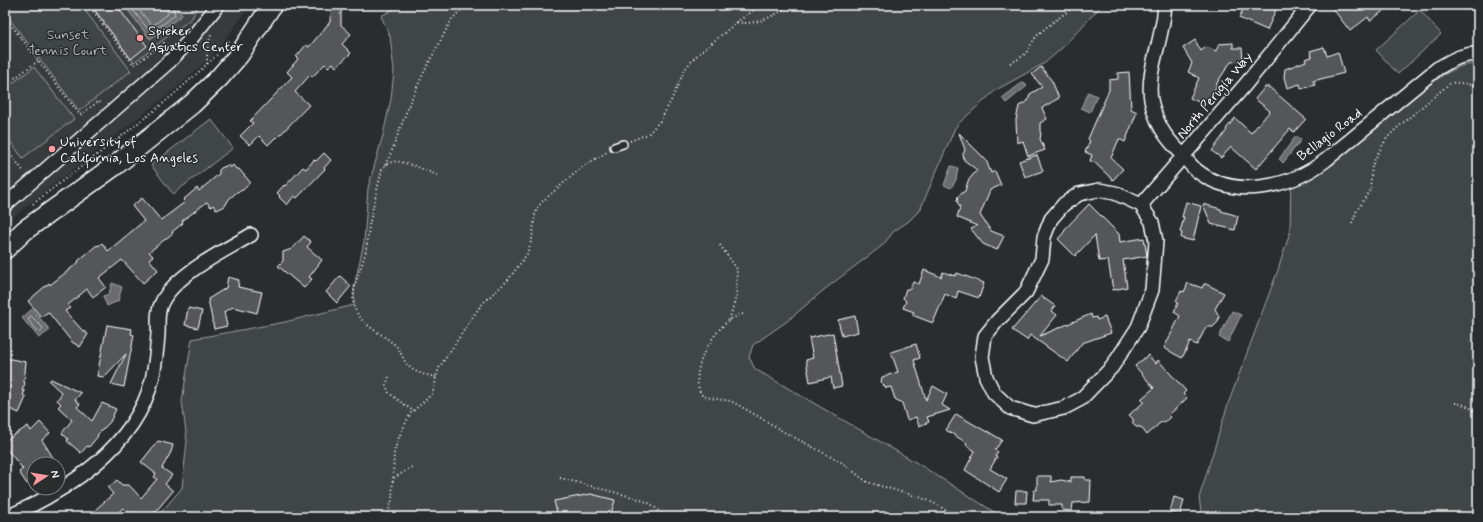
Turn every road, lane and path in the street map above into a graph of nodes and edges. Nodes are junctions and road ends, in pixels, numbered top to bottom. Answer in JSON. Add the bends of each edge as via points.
{"nodes":[{"id":1,"x":88,"y":5,"type":"edge"},
{"id":2,"x":218,"y":5,"type":"edge"},
{"id":3,"x":272,"y":5,"type":"edge"},
{"id":4,"x":466,"y":5,"type":"edge"},
{"id":5,"x":761,"y":5,"type":"edge"},
{"id":6,"x":790,"y":5,"type":"edge"},
{"id":7,"x":1076,"y":5,"type":"edge"},
{"id":8,"x":1166,"y":5,"type":"edge"},
{"id":9,"x":1310,"y":5,"type":"edge"},
{"id":10,"x":5,"y":17,"type":"edge"},
{"id":11,"x":737,"y":22,"type":"junction"},
{"id":12,"x":169,"y":48,"type":"dead end"},
{"id":13,"x":207,"y":50,"type":"dead end"},
{"id":14,"x":1478,"y":54,"type":"edge"},
{"id":15,"x":38,"y":61,"type":"junction"},
{"id":16,"x":1010,"y":63,"type":"dead end"},
{"id":17,"x":5,"y":85,"type":"edge"},
{"id":18,"x":1478,"y":85,"type":"edge"},
{"id":19,"x":99,"y":101,"type":"dead end"},
{"id":20,"x":624,"y":144,"type":"joint"},
{"id":21,"x":5,"y":147,"type":"edge"},
{"id":22,"x":614,"y":147,"type":"joint"},
{"id":23,"x":1184,"y":156,"type":"junction"},
{"id":24,"x":382,"y":170,"type":"junction"},
{"id":25,"x":440,"y":176,"type":"dead end"},
{"id":26,"x":31,"y":183,"type":"junction"},
{"id":27,"x":5,"y":204,"type":"edge"},
{"id":28,"x":1141,"y":205,"type":"junction"},
{"id":29,"x":29,"y":207,"type":"dead end"},
{"id":30,"x":1352,"y":223,"type":"dead end"},
{"id":31,"x":251,"y":236,"type":"dead end"},
{"id":32,"x":720,"y":245,"type":"dead end"},
{"id":33,"x":5,"y":249,"type":"edge"},
{"id":34,"x":1478,"y":266,"type":"edge"},
{"id":35,"x":1478,"y":284,"type":"edge"},
{"id":36,"x":743,"y":314,"type":"dead end"},
{"id":37,"x":729,"y":321,"type":"junction"},
{"id":38,"x":389,"y":376,"type":"dead end"},
{"id":39,"x":436,"y":377,"type":"junction"},
{"id":40,"x":1455,"y":403,"type":"dead end"},
{"id":41,"x":413,"y":411,"type":"junction"},
{"id":42,"x":1478,"y":414,"type":"edge"},
{"id":43,"x":412,"y":467,"type":"dead end"},
{"id":44,"x":394,"y":478,"type":"junction"},
{"id":45,"x":560,"y":478,"type":"dead end"},
{"id":46,"x":8,"y":517,"type":"edge"},
{"id":47,"x":386,"y":517,"type":"edge"},
{"id":48,"x":663,"y":517,"type":"edge"},
{"id":49,"x":955,"y":517,"type":"edge"}],
"edges":[{"from":1,"to":12,"type":"path","via":[[134,65],[164,43]]},
{"from":2,"to":26,"type":"street","via":[[170,61]]},
{"from":3,"to":33,"type":"main road","via":[[240,56],[195,101],[117,164],[25,230]]},
{"from":4,"to":24,"type":"path","via":[[452,19],[426,68]]},
{"from":5,"to":11,"type":"path"},
{"from":6,"to":11,"type":"path","via":[[780,13],[762,20],[744,24]]},
{"from":7,"to":16,"type":"path","via":[[1041,31],[1025,54]]},
{"from":8,"to":23,"type":"street","name":"Bellagio Road","via":[[1150,77],[1151,100],[1157,121],[1165,136]]},
{"from":9,"to":23,"type":"street","name":"North Perugia Way"},
{"from":10,"to":15,"type":"path"},
{"from":11,"to":20,"type":"path","via":[[695,57],[685,69],[665,114],[655,127],[648,134]]},
{"from":13,"to":29,"type":"path","via":[[207,64],[181,89]]},
{"from":14,"to":23,"type":"street","name":"Bellagio Road","via":[[1458,56],[1438,68],[1324,162],[1291,180],[1271,186],[1234,186],[1215,181],[1196,170]]},
{"from":15,"to":17,"type":"path"},
{"from":15,"to":19,"type":"path","via":[[80,116]]},
{"from":18,"to":30,"type":"path","via":[[1469,86],[1455,82],[1449,84],[1386,138],[1372,166],[1370,190]]},
{"from":20,"to":22,"type":"lane"},
{"from":21,"to":26,"type":"path"},
{"from":22,"to":39,"type":"path","via":[[582,167],[543,201],[535,215],[527,254],[508,280],[476,312],[439,368]]},
{"from":23,"to":28,"type":"street","name":"North Perugia Way"},
{"from":24,"to":25,"type":"path","via":[[394,162],[404,163]]},
{"from":24,"to":39,"type":"path","via":[[355,288],[354,305],[366,324],[398,347],[405,362],[414,371]]},
{"from":26,"to":27,"type":"street"},
{"from":28,"to":28,"type":"street","via":[[1115,193],[1099,190],[1080,194],[1064,204],[1051,219],[1044,237],[1042,259],[1026,292],[986,336],[982,357],[986,376],[994,393],[1010,408],[1033,415],[1064,408],[1081,399],[1112,367],[1138,327],[1152,290],[1156,241],[1152,222]]},
{"from":31,"to":46,"type":"street","via":[[175,284],[162,302],[158,314],[152,380],[132,426],[115,446],[81,476],[39,503]]},
{"from":32,"to":37,"type":"path","via":[[737,269],[736,297]]},
{"from":34,"to":35,"type":"path"},
{"from":36,"to":37,"type":"path"},
{"from":37,"to":49,"type":"path","via":[[710,342],[701,361],[697,378],[702,395],[731,401],[841,462],[867,482],[922,498]]},
{"from":38,"to":41,"type":"path","via":[[386,385],[389,393]]},
{"from":39,"to":41,"type":"path","via":[[432,394]]},
{"from":40,"to":42,"type":"path","via":[[1472,408]]},
{"from":41,"to":44,"type":"path","via":[[404,424],[394,452]]},
{"from":43,"to":44,"type":"path"},
{"from":44,"to":47,"type":"path","via":[[392,500]]},
{"from":45,"to":48,"type":"path","via":[[636,498],[651,504]]}]}
